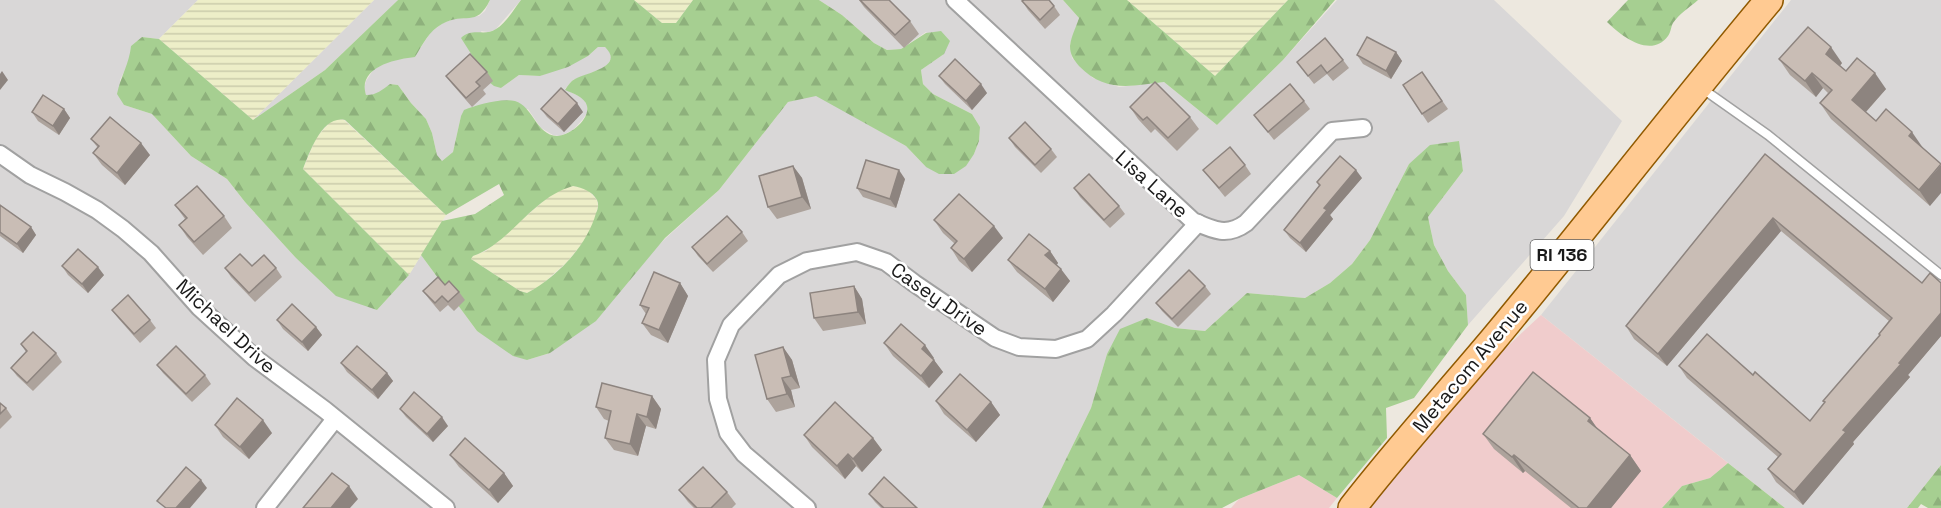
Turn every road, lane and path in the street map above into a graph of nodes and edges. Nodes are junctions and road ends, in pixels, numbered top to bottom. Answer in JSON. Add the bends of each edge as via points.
{"nodes":[{"id":1,"x":955,"y":0,"type":"edge"},
{"id":2,"x":1768,"y":0,"type":"edge"},
{"id":3,"x":1698,"y":85,"type":"junction"},
{"id":4,"x":1363,"y":128,"type":"dead end"},
{"id":5,"x":0,"y":154,"type":"edge"},
{"id":6,"x":1198,"y":223,"type":"junction"},
{"id":7,"x":1941,"y":275,"type":"edge"},
{"id":8,"x":335,"y":419,"type":"junction"},
{"id":9,"x":265,"y":508,"type":"edge"},
{"id":10,"x":446,"y":508,"type":"edge"},
{"id":11,"x":807,"y":508,"type":"edge"},
{"id":12,"x":1352,"y":508,"type":"edge"}],
"edges":[{"from":1,"to":6,"type":"street","name":"Lisa Lane"},
{"from":2,"to":3,"type":"main road","name":"Metacom Avenue","number":"RI 136"},
{"from":3,"to":7,"type":"lane","via":[[1768,135]]},
{"from":3,"to":12,"type":"main road","name":"Metacom Avenue","number":"RI 136","via":[[1492,342]]},
{"from":4,"to":6,"type":"street","name":"Lisa Lane","via":[[1332,131],[1236,230],[1214,231]]},
{"from":5,"to":8,"type":"street","name":"Michael Drive","via":[[30,176],[97,210],[123,229],[199,308],[255,358]]},
{"from":6,"to":11,"type":"street","name":"Casey Drive","via":[[1101,327],[1087,339],[1056,349],[1019,347],[995,338],[886,262],[856,252],[807,261],[779,275],[731,325],[716,360],[718,399],[728,433],[744,454]]},
{"from":8,"to":9,"type":"street"},
{"from":8,"to":10,"type":"street","name":"Michael Drive"}]}
